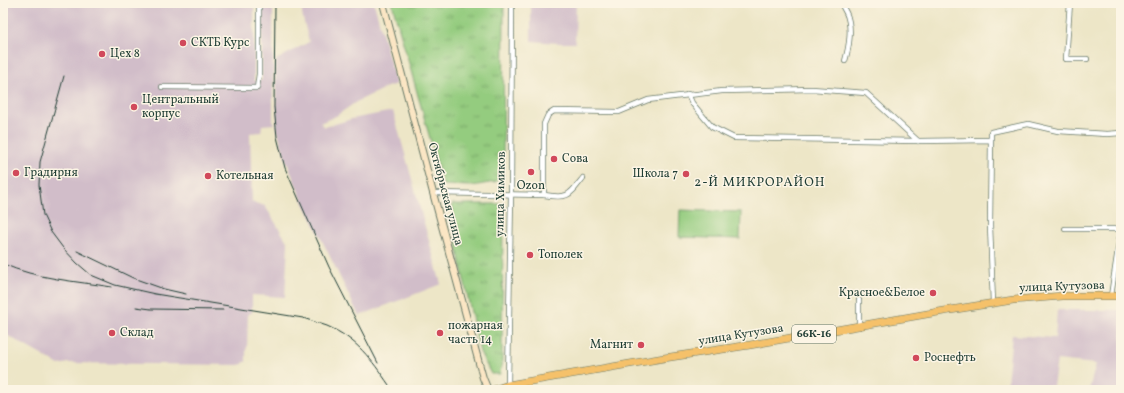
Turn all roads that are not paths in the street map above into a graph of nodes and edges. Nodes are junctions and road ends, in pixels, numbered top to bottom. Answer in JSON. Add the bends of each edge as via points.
{"nodes":[{"id":1,"x":259,"y":3,"type":"edge"},
{"id":2,"x":383,"y":3,"type":"edge"},
{"id":3,"x":512,"y":3,"type":"edge"},
{"id":4,"x":841,"y":3,"type":"edge"},
{"id":5,"x":1070,"y":3,"type":"edge"},
{"id":6,"x":1087,"y":60,"type":"dead end"},
{"id":7,"x":845,"y":61,"type":"dead end"},
{"id":8,"x":162,"y":87,"type":"dead end"},
{"id":9,"x":688,"y":94,"type":"junction"},
{"id":10,"x":1121,"y":132,"type":"edge"},
{"id":11,"x":991,"y":140,"type":"junction"},
{"id":12,"x":918,"y":141,"type":"junction"},
{"id":13,"x":583,"y":178,"type":"dead end"},
{"id":14,"x":433,"y":194,"type":"junction"},
{"id":15,"x":511,"y":195,"type":"junction"},
{"id":16,"x":544,"y":195,"type":"junction"},
{"id":17,"x":1065,"y":229,"type":"dead end"},
{"id":18,"x":1121,"y":229,"type":"edge"},
{"id":19,"x":1111,"y":296,"type":"junction"},
{"id":20,"x":1121,"y":296,"type":"edge"},
{"id":21,"x":858,"y":300,"type":"dead end"},
{"id":22,"x":994,"y":303,"type":"junction"},
{"id":23,"x":859,"y":327,"type":"junction"},
{"id":24,"x":508,"y":385,"type":"junction"},
{"id":25,"x":488,"y":390,"type":"edge"},
{"id":26,"x":493,"y":390,"type":"edge"}],
"edges":[{"from":1,"to":8,"type":"street","via":[[257,88]]},
{"from":2,"to":14,"type":"main road","name":"Октябрьская улица"},
{"from":3,"to":15,"type":"street","name":"улица Химиков"},
{"from":4,"to":7,"type":"street","via":[[848,18],[850,33]]},
{"from":5,"to":6,"type":"street","via":[[1066,59]]},
{"from":9,"to":12,"type":"street","via":[[812,89],[866,93]]},
{"from":9,"to":12,"type":"street","via":[[692,103],[712,127],[734,138]]},
{"from":9,"to":16,"type":"street","via":[[648,100],[619,112],[554,111],[548,115],[544,124]]},
{"from":10,"to":11,"type":"street","via":[[1058,132],[1028,124],[991,132]]},
{"from":11,"to":12,"type":"street"},
{"from":11,"to":22,"type":"street","via":[[990,225]]},
{"from":13,"to":16,"type":"street","via":[[573,191],[564,197]]},
{"from":14,"to":15,"type":"street"},
{"from":14,"to":25,"type":"main road","name":"Октябрьская улица"},
{"from":15,"to":16,"type":"street"},
{"from":15,"to":24,"type":"street","name":"улица Химиков"},
{"from":17,"to":18,"type":"street"},
{"from":18,"to":19,"type":"street"},
{"from":19,"to":20,"type":"main road","name":"улица Кутузова","number":"66К-16"},
{"from":19,"to":22,"type":"main road","name":"улица Кутузова","number":"66К-16","via":[[1063,296]]},
{"from":21,"to":23,"type":"street"},
{"from":22,"to":23,"type":"main road","name":"улица Кутузова","number":"66К-16"},
{"from":23,"to":24,"type":"main road","name":"улица Кутузова","number":"66К-16"},
{"from":24,"to":26,"type":"main road","number":"66К-16"}]}
